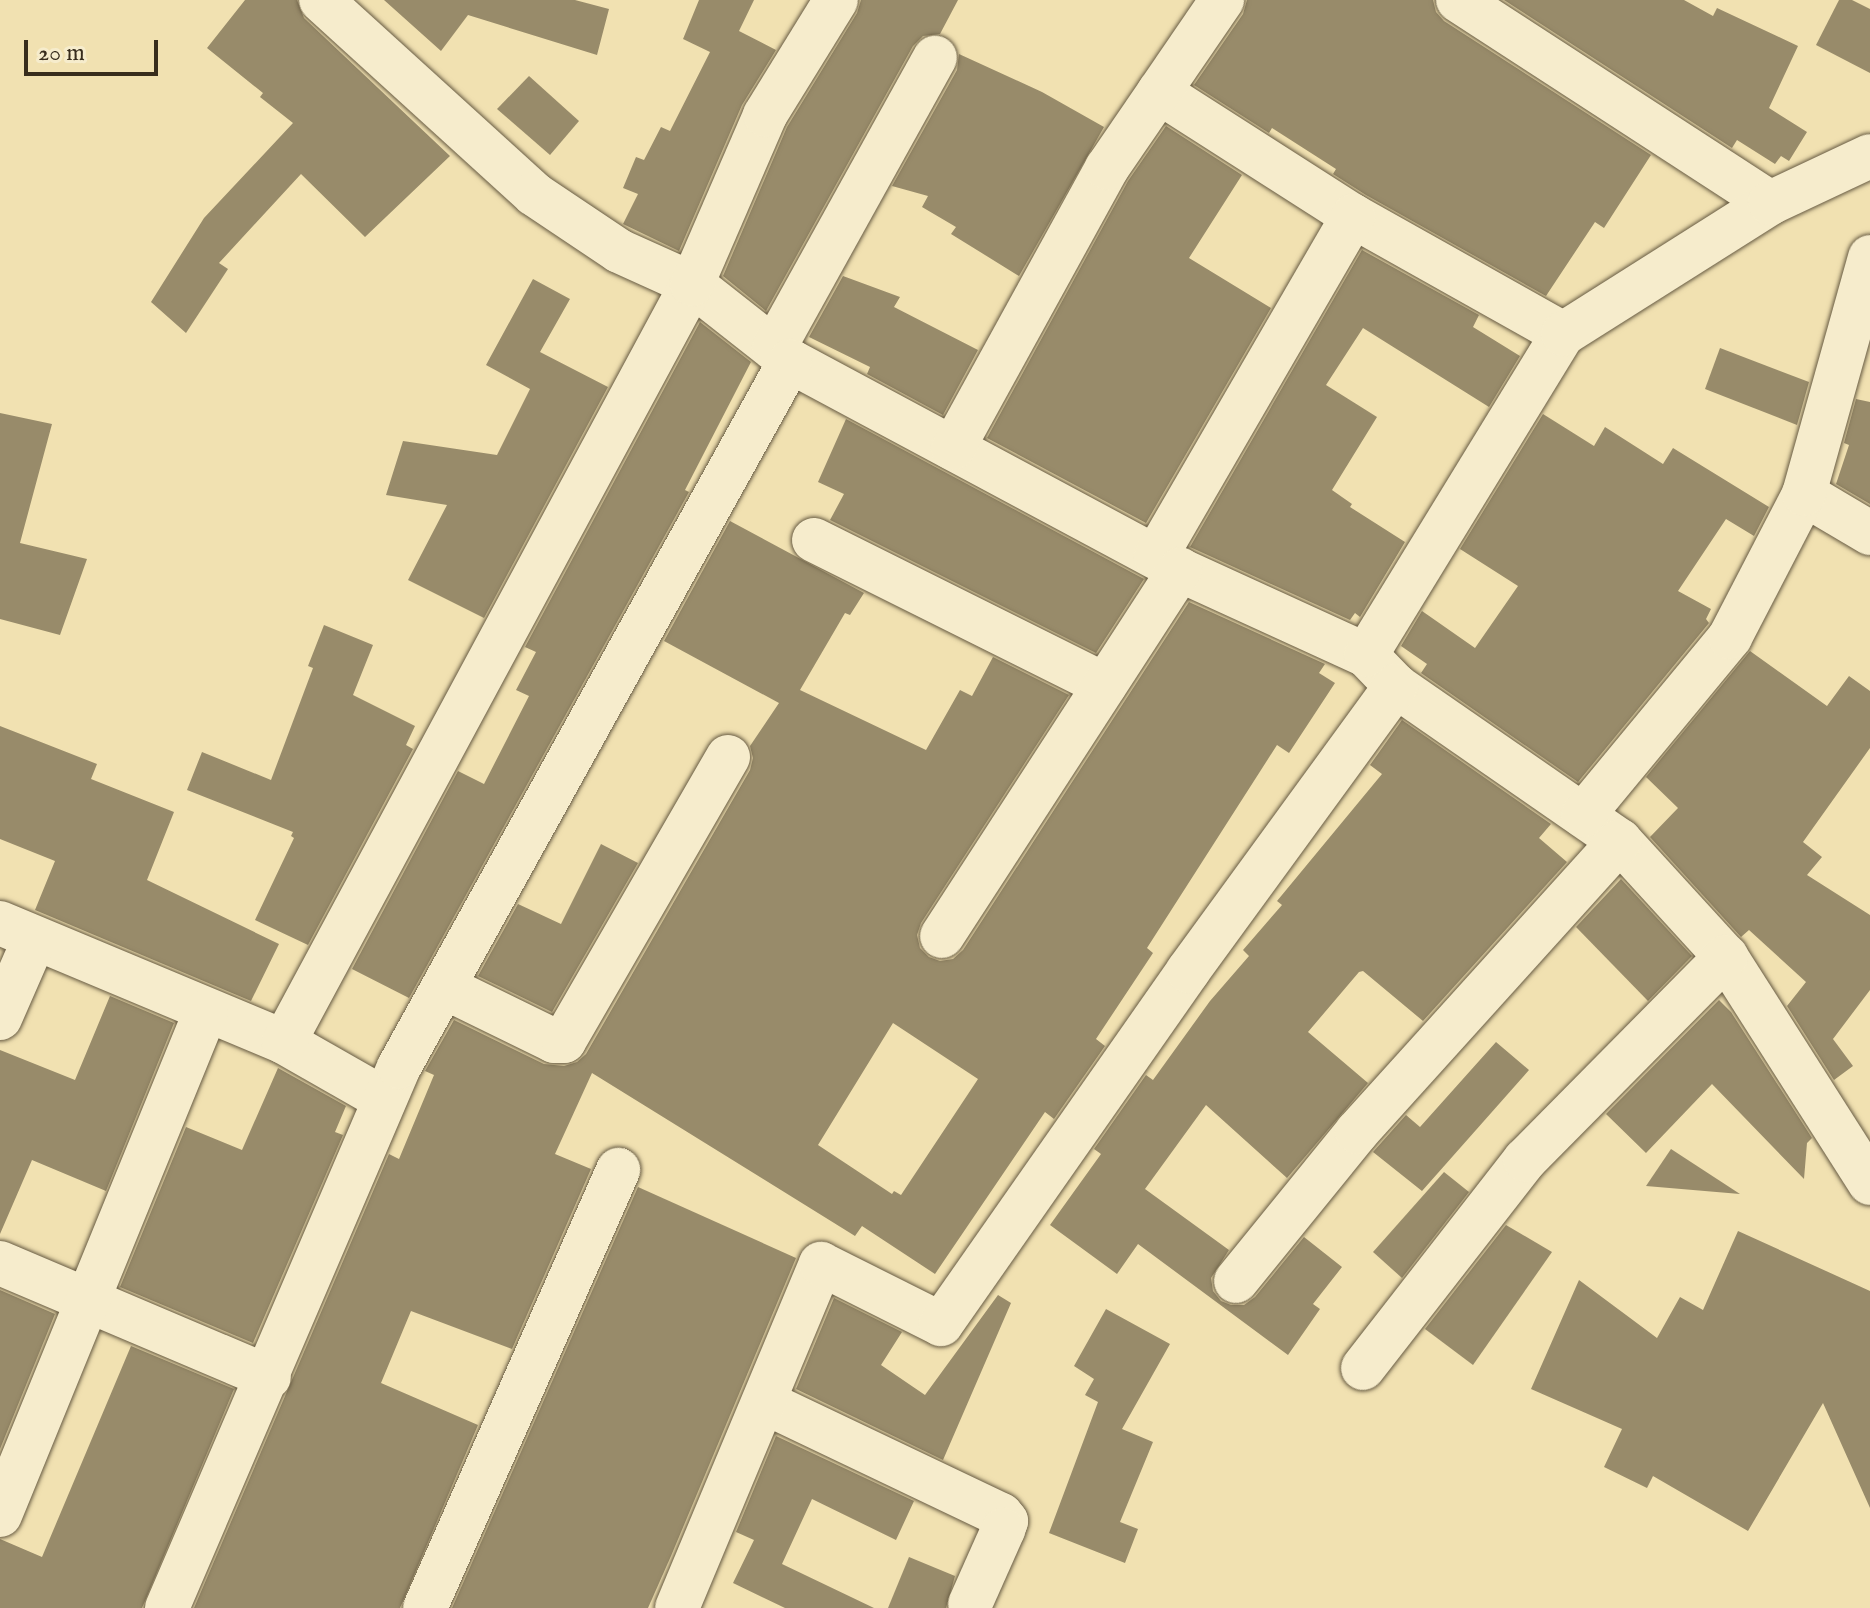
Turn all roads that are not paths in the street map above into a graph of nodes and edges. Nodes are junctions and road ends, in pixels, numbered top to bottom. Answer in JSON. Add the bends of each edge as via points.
{"nodes":[{"id":1,"x":321,"y":0,"type":"edge"},
{"id":2,"x":836,"y":0,"type":"edge"},
{"id":3,"x":1222,"y":0,"type":"edge"},
{"id":4,"x":1463,"y":1,"type":"edge"},
{"id":5,"x":935,"y":58,"type":"dead end"},
{"id":6,"x":1159,"y":92,"type":"junction"},
{"id":7,"x":1870,"y":156,"type":"edge"},
{"id":8,"x":1770,"y":203,"type":"junction"},
{"id":9,"x":1353,"y":216,"type":"junction"},
{"id":10,"x":1870,"y":257,"type":"edge"},
{"id":11,"x":692,"y":284,"type":"junction"},
{"id":12,"x":1563,"y":334,"type":"junction"},
{"id":13,"x":782,"y":354,"type":"junction"},
{"id":14,"x":953,"y":448,"type":"junction"},
{"id":15,"x":1804,"y":494,"type":"junction"},
{"id":16,"x":1870,"y":533,"type":"edge"},
{"id":17,"x":814,"y":540,"type":"dead end"},
{"id":18,"x":1168,"y":563,"type":"junction"},
{"id":19,"x":1366,"y":655,"type":"junction"},
{"id":20,"x":1105,"y":685,"type":"junction"},
{"id":21,"x":1396,"y":686,"type":"junction"},
{"id":22,"x":728,"y":757,"type":"dead end"},
{"id":23,"x":1583,"y":815,"type":"junction"},
{"id":24,"x":1620,"y":841,"type":"junction"},
{"id":25,"x":18,"y":930,"type":"edge"},
{"id":26,"x":942,"y":936,"type":"dead end"},
{"id":27,"x":1726,"y":957,"type":"junction"},
{"id":28,"x":444,"y":987,"type":"junction"},
{"id":29,"x":206,"y":1011,"type":"junction"},
{"id":30,"x":0,"y":1018,"type":"edge"},
{"id":31,"x":284,"y":1042,"type":"junction"},
{"id":32,"x":384,"y":1099,"type":"junction"},
{"id":33,"x":618,"y":1170,"type":"dead end"},
{"id":34,"x":1870,"y":1183,"type":"edge"},
{"id":35,"x":0,"y":1263,"type":"edge"},
{"id":36,"x":1236,"y":1281,"type":"dead end"},
{"id":37,"x":90,"y":1302,"type":"junction"},
{"id":38,"x":1363,"y":1368,"type":"dead end"},
{"id":39,"x":269,"y":1377,"type":"junction"},
{"id":40,"x":764,"y":1402,"type":"junction"},
{"id":41,"x":0,"y":1515,"type":"edge"},
{"id":42,"x":970,"y":1604,"type":"dead end"},
{"id":43,"x":167,"y":1608,"type":"edge"},
{"id":44,"x":425,"y":1608,"type":"edge"},
{"id":45,"x":677,"y":1608,"type":"edge"}],
"edges":[{"from":1,"to":11,"type":"street","via":[[534,194],[619,251]]},
{"from":2,"to":11,"type":"street","via":[[765,115]]},
{"from":3,"to":6,"type":"street"},
{"from":4,"to":8,"type":"street"},
{"from":5,"to":13,"type":"street"},
{"from":6,"to":9,"type":"street"},
{"from":6,"to":14,"type":"street","via":[[1107,168]]},
{"from":7,"to":8,"type":"street"},
{"from":8,"to":12,"type":"street"},
{"from":9,"to":12,"type":"street"},
{"from":9,"to":18,"type":"street"},
{"from":10,"to":15,"type":"street"},
{"from":11,"to":13,"type":"street"},
{"from":11,"to":31,"type":"street"},
{"from":12,"to":19,"type":"street"},
{"from":13,"to":14,"type":"street"},
{"from":13,"to":28,"type":"street","via":[[635,646]]},
{"from":14,"to":18,"type":"street"},
{"from":15,"to":16,"type":"street"},
{"from":15,"to":23,"type":"street","via":[[1730,637]]},
{"from":17,"to":20,"type":"street"},
{"from":18,"to":19,"type":"street"},
{"from":18,"to":20,"type":"street"},
{"from":19,"to":21,"type":"street"},
{"from":20,"to":26,"type":"street"},
{"from":21,"to":23,"type":"street"},
{"from":21,"to":40,"type":"street","via":[[941,1324],[821,1264]]},
{"from":22,"to":28,"type":"street","via":[[564,1041],[554,1041]]},
{"from":23,"to":24,"type":"street"},
{"from":24,"to":27,"type":"street"},
{"from":24,"to":36,"type":"street","via":[[1357,1132]]},
{"from":25,"to":29,"type":"street"},
{"from":25,"to":30,"type":"street"},
{"from":27,"to":34,"type":"street"},
{"from":27,"to":38,"type":"street","via":[[1525,1160]]},
{"from":28,"to":32,"type":"street"},
{"from":29,"to":31,"type":"street"},
{"from":29,"to":37,"type":"street"},
{"from":31,"to":32,"type":"street"},
{"from":32,"to":39,"type":"street"},
{"from":33,"to":44,"type":"street"},
{"from":35,"to":37,"type":"street"},
{"from":37,"to":39,"type":"street"},
{"from":37,"to":41,"type":"street"},
{"from":39,"to":43,"type":"street"},
{"from":40,"to":42,"type":"street","via":[[1001,1515],[1006,1521],[1003,1530]]},
{"from":40,"to":45,"type":"street"}]}
